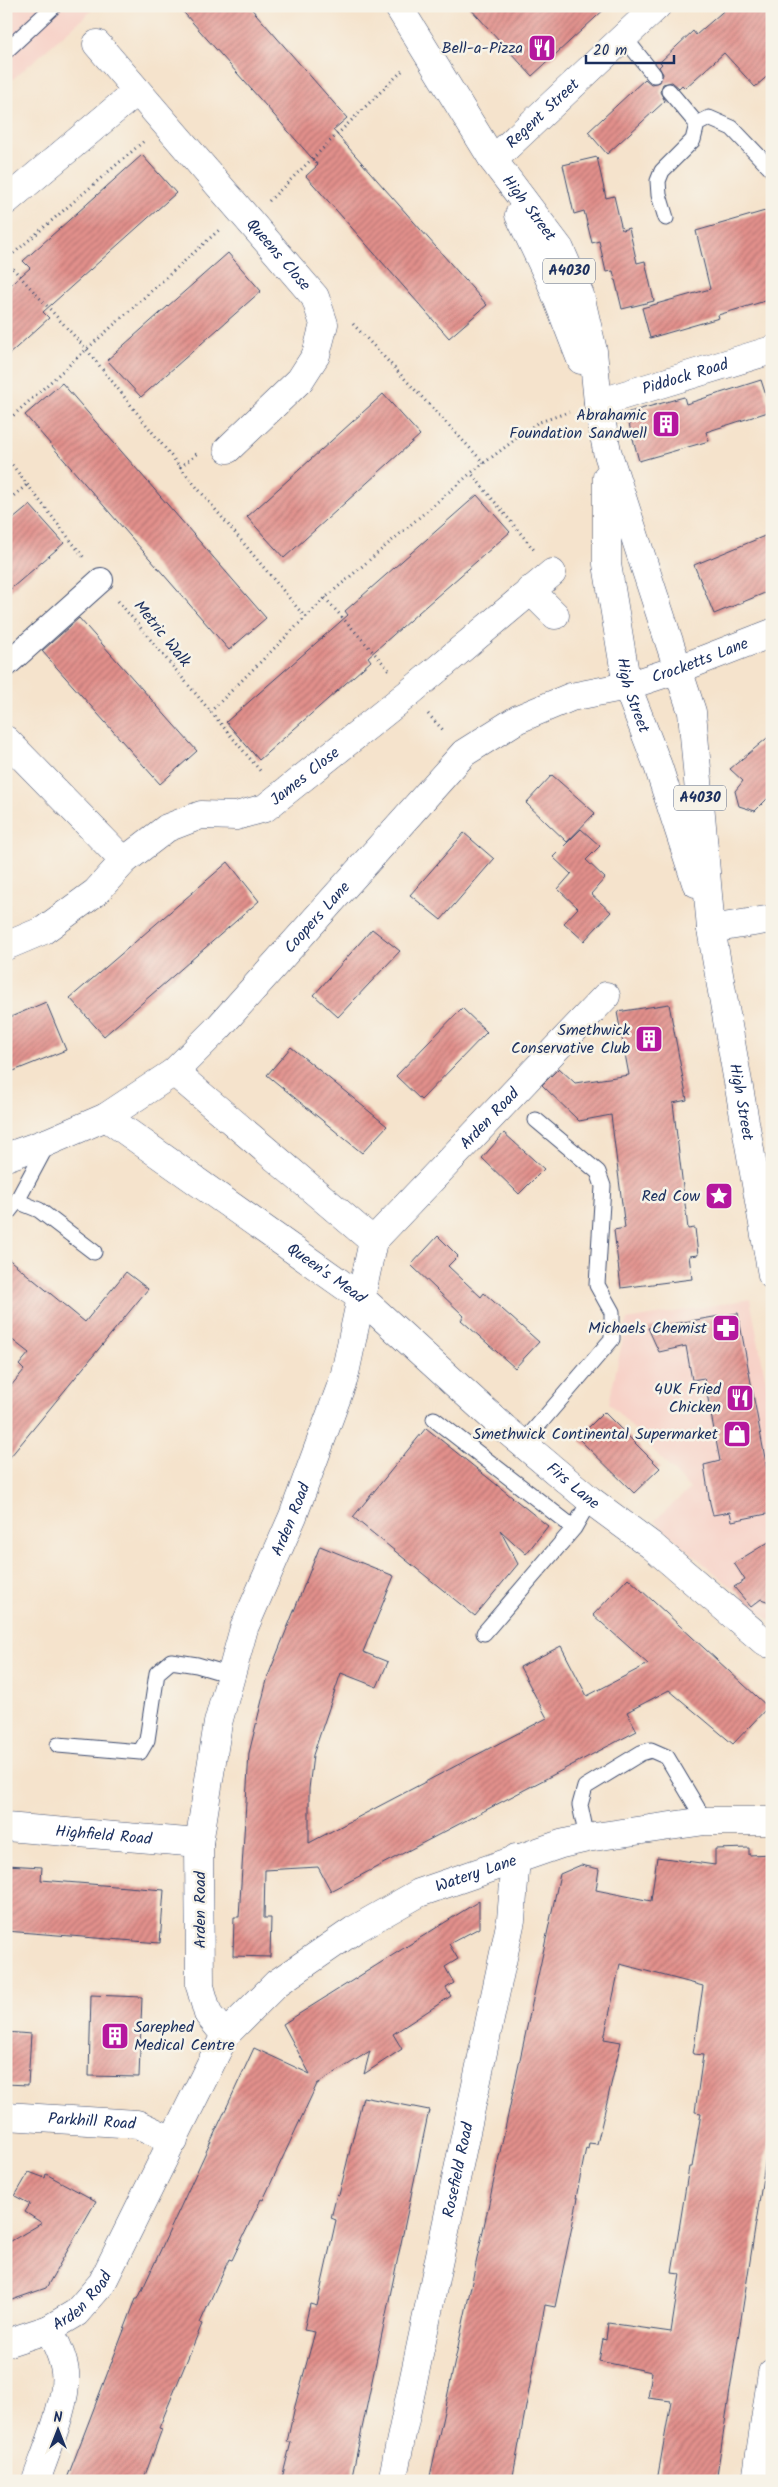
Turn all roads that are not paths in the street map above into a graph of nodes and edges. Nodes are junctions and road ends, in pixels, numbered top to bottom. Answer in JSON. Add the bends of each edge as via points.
{"nodes":[{"id":1,"x":54,"y":6,"type":"edge"},
{"id":2,"x":398,"y":6,"type":"edge"},
{"id":3,"x":657,"y":6,"type":"edge"},
{"id":4,"x":624,"y":38,"type":"junction"},
{"id":5,"x":97,"y":44,"type":"dead end"},
{"id":6,"x":6,"y":51,"type":"edge"},
{"id":7,"x":654,"y":75,"type":"dead end"},
{"id":8,"x":669,"y":91,"type":"dead end"},
{"id":9,"x":136,"y":92,"type":"junction"},
{"id":10,"x":698,"y":124,"type":"junction"},
{"id":11,"x":493,"y":160,"type":"junction"},
{"id":12,"x":772,"y":170,"type":"edge"},
{"id":13,"x":6,"y":201,"type":"edge"},
{"id":14,"x":666,"y":218,"type":"dead end"},
{"id":15,"x":772,"y":350,"type":"edge"},
{"id":16,"x":598,"y":403,"type":"junction"},
{"id":17,"x":229,"y":450,"type":"dead end"},
{"id":18,"x":607,"y":451,"type":"junction"},
{"id":19,"x":552,"y":573,"type":"road end"},
{"id":20,"x":101,"y":580,"type":"road end"},
{"id":21,"x":530,"y":590,"type":"junction"},
{"id":22,"x":555,"y":615,"type":"dead end"},
{"id":23,"x":772,"y":633,"type":"edge"},
{"id":24,"x":6,"y":665,"type":"edge"},
{"id":25,"x":679,"y":669,"type":"junction"},
{"id":26,"x":627,"y":686,"type":"junction"},
{"id":27,"x":6,"y":740,"type":"edge"},
{"id":28,"x":124,"y":860,"type":"junction"},
{"id":29,"x":772,"y":919,"type":"edge"},
{"id":30,"x":712,"y":929,"type":"junction"},
{"id":31,"x":6,"y":946,"type":"edge"},
{"id":32,"x":606,"y":996,"type":"dead end"},
{"id":33,"x":174,"y":1072,"type":"junction"},
{"id":34,"x":106,"y":1117,"type":"junction"},
{"id":35,"x":536,"y":1120,"type":"dead end"},
{"id":36,"x":48,"y":1142,"type":"junction"},
{"id":37,"x":6,"y":1157,"type":"edge"},
{"id":38,"x":17,"y":1201,"type":"junction"},
{"id":39,"x":6,"y":1215,"type":"edge"},
{"id":40,"x":374,"y":1242,"type":"junction"},
{"id":41,"x":94,"y":1252,"type":"dead end"},
{"id":42,"x":772,"y":1275,"type":"edge"},
{"id":43,"x":360,"y":1297,"type":"junction"},
{"id":44,"x":434,"y":1419,"type":"dead end"},
{"id":45,"x":523,"y":1443,"type":"junction"},
{"id":46,"x":590,"y":1500,"type":"junction"},
{"id":47,"x":574,"y":1528,"type":"junction"},
{"id":48,"x":484,"y":1633,"type":"dead end"},
{"id":49,"x":772,"y":1644,"type":"edge"},
{"id":50,"x":232,"y":1675,"type":"junction"},
{"id":51,"x":58,"y":1745,"type":"dead end"},
{"id":52,"x":705,"y":1821,"type":"junction"},
{"id":53,"x":772,"y":1821,"type":"edge"},
{"id":54,"x":6,"y":1827,"type":"edge"},
{"id":55,"x":588,"y":1838,"type":"junction"},
{"id":56,"x":199,"y":1843,"type":"junction"},
{"id":57,"x":516,"y":1858,"type":"junction"},
{"id":58,"x":225,"y":2035,"type":"junction"},
{"id":59,"x":6,"y":2116,"type":"edge"},
{"id":60,"x":174,"y":2141,"type":"junction"},
{"id":61,"x":49,"y":2329,"type":"junction"},
{"id":62,"x":6,"y":2343,"type":"edge"},
{"id":63,"x":772,"y":2373,"type":"edge"},
{"id":64,"x":36,"y":2481,"type":"edge"},
{"id":65,"x":392,"y":2481,"type":"edge"},
{"id":66,"x":756,"y":2481,"type":"edge"}],
"edges":[{"from":1,"to":6,"type":"lane"},
{"from":2,"to":11,"type":"street","name":"High Street","number":"A4030"},
{"from":3,"to":4,"type":"street","name":"Regent Street"},
{"from":4,"to":7,"type":"lane"},
{"from":4,"to":11,"type":"street","name":"Regent Street"},
{"from":5,"to":9,"type":"street","name":"Queens Close"},
{"from":8,"to":10,"type":"lane"},
{"from":9,"to":13,"type":"street"},
{"from":9,"to":17,"type":"street","name":"Queens Close","via":[[315,297],[324,324],[316,355],[300,380]]},
{"from":10,"to":12,"type":"lane","via":[[708,118],[732,128]]},
{"from":10,"to":14,"type":"lane","via":[[693,140],[662,171],[658,181]]},
{"from":11,"to":16,"type":"street","name":"High Street","number":"A4030","via":[[550,280]]},
{"from":15,"to":16,"type":"street","name":"Piddock Road"},
{"from":16,"to":18,"type":"street","name":"High Street","number":"A4030"},
{"from":18,"to":25,"type":"street","name":"High Street","number":"A4030"},
{"from":18,"to":26,"type":"street","name":"High Street","number":"A4030","via":[[607,564]]},
{"from":19,"to":21,"type":"street","name":"James Close"},
{"from":20,"to":24,"type":"street"},
{"from":21,"to":22,"type":"street"},
{"from":21,"to":28,"type":"street","name":"James Close","via":[[409,693],[265,808],[236,816],[201,815],[167,828]]},
{"from":23,"to":25,"type":"street","name":"Crocketts Lane"},
{"from":25,"to":26,"type":"street","name":"Crocketts Lane"},
{"from":25,"to":30,"type":"street","name":"High Street","number":"A4030","via":[[692,712]]},
{"from":26,"to":30,"type":"street","name":"High Street","number":"A4030","via":[[658,766]]},
{"from":26,"to":33,"type":"street","name":"Coopers Lane","via":[[571,697],[518,718],[464,753],[219,1027]]},
{"from":27,"to":28,"type":"street"},
{"from":28,"to":31,"type":"street","name":"James Close","via":[[96,892],[44,930]]},
{"from":29,"to":30,"type":"street"},
{"from":30,"to":42,"type":"street","name":"High Street","number":"A4030"},
{"from":32,"to":40,"type":"street","name":"Arden Road"},
{"from":33,"to":34,"type":"street","name":"Coopers Lane"},
{"from":33,"to":40,"type":"street"},
{"from":34,"to":36,"type":"street","name":"Coopers Lane"},
{"from":34,"to":43,"type":"street","name":"Queen's Mead"},
{"from":35,"to":45,"type":"lane","via":[[598,1172],[603,1186],[597,1285],[612,1312],[612,1339]]},
{"from":36,"to":37,"type":"street","name":"Coopers Lane"},
{"from":36,"to":38,"type":"lane"},
{"from":38,"to":39,"type":"lane"},
{"from":38,"to":41,"type":"lane","via":[[39,1210]]},
{"from":40,"to":43,"type":"street","name":"Queen's Mead"},
{"from":43,"to":45,"type":"street","name":"Firs Lane"},
{"from":43,"to":50,"type":"street","name":"Arden Road","via":[[344,1378],[333,1412],[293,1516],[244,1628]]},
{"from":44,"to":47,"type":"lane"},
{"from":45,"to":46,"type":"street","name":"Firs Lane"},
{"from":46,"to":47,"type":"lane"},
{"from":46,"to":49,"type":"street","name":"Firs Lane","via":[[650,1545],[766,1643]]},
{"from":47,"to":48,"type":"lane"},
{"from":50,"to":51,"type":"lane","via":[[197,1664],[170,1661],[157,1673],[147,1740],[140,1752]]},
{"from":50,"to":56,"type":"street","name":"Arden Road","via":[[218,1723]]},
{"from":52,"to":53,"type":"street","name":"Watery Lane"},
{"from":52,"to":55,"type":"street","name":"Watery Lane"},
{"from":52,"to":55,"type":"lane","via":[[667,1757],[651,1750],[585,1788],[580,1805]]},
{"from":54,"to":56,"type":"street","name":"Highfield Road"},
{"from":55,"to":57,"type":"street","name":"Watery Lane"},
{"from":56,"to":58,"type":"street","name":"Arden Road","via":[[200,1986],[208,2014]]},
{"from":57,"to":58,"type":"street","name":"Watery Lane","via":[[419,1893],[354,1930],[277,1983]]},
{"from":57,"to":65,"type":"street","name":"Rosefield Road","via":[[511,1920]]},
{"from":58,"to":60,"type":"street","name":"Arden Road"},
{"from":59,"to":60,"type":"street","name":"Parkhill Road","via":[[137,2124]]},
{"from":60,"to":61,"type":"street","name":"Arden Road","via":[[102,2284],[76,2313]]},
{"from":61,"to":62,"type":"street"},
{"from":61,"to":64,"type":"street","name":"Arden Road","via":[[66,2374],[63,2397]]},
{"from":63,"to":66,"type":"street"}]}
